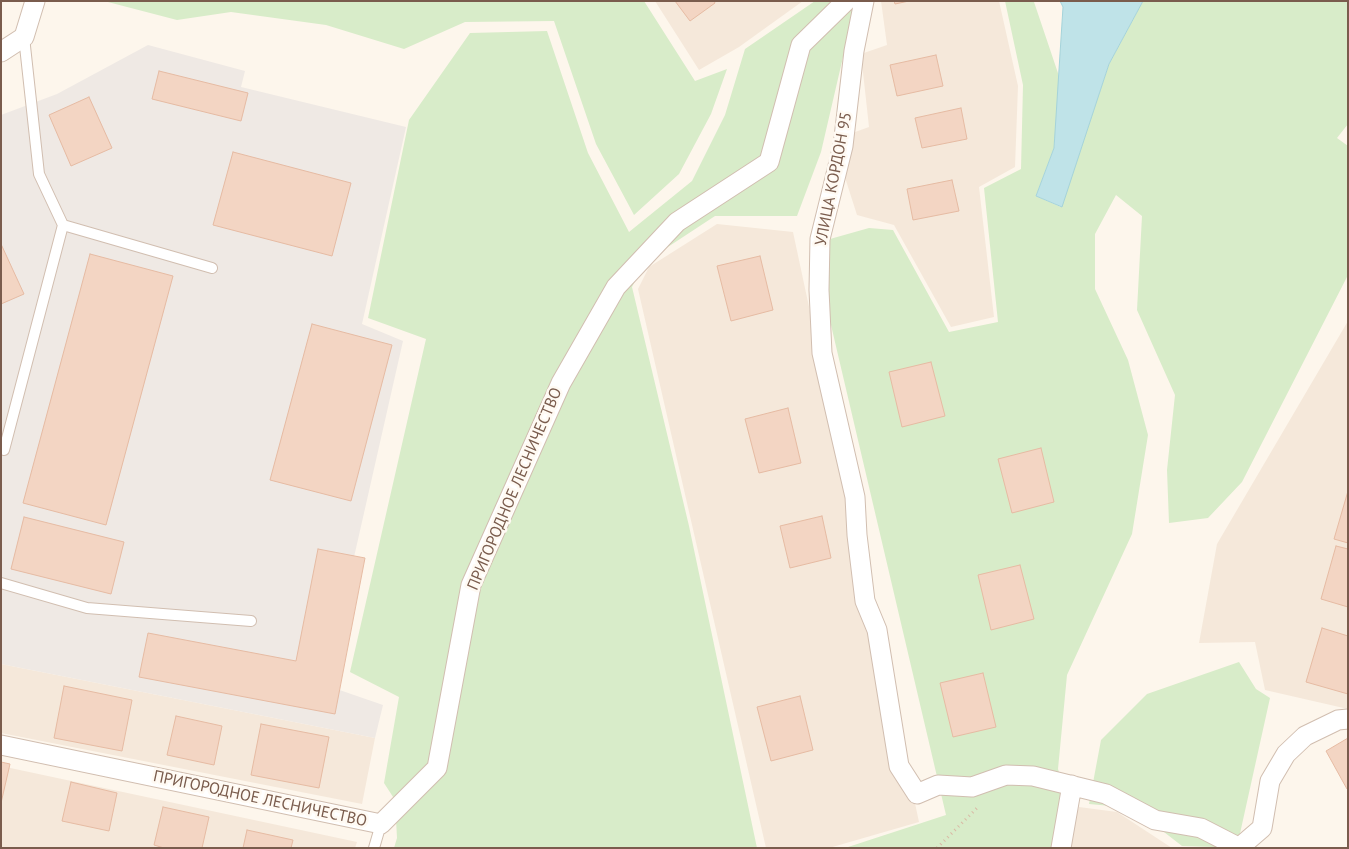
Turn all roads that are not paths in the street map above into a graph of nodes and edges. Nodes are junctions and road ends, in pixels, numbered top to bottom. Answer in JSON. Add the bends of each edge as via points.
{"nodes":[{"id":1,"x":35,"y":1,"type":"edge"},
{"id":2,"x":846,"y":1,"type":"edge"},
{"id":3,"x":864,"y":1,"type":"edge"},
{"id":4,"x":24,"y":37,"type":"junction"},
{"id":5,"x":1,"y":52,"type":"edge"},
{"id":6,"x":63,"y":226,"type":"junction"},
{"id":7,"x":212,"y":268,"type":"dead end"},
{"id":8,"x":4,"y":450,"type":"dead end"},
{"id":9,"x":1,"y":583,"type":"edge"},
{"id":10,"x":251,"y":621,"type":"dead end"},
{"id":11,"x":1348,"y":719,"type":"edge"},
{"id":12,"x":1,"y":745,"type":"edge"},
{"id":13,"x":1072,"y":785,"type":"junction"},
{"id":14,"x":380,"y":824,"type":"junction"},
{"id":15,"x":374,"y":848,"type":"edge"},
{"id":16,"x":1061,"y":848,"type":"edge"},
{"id":17,"x":1240,"y":848,"type":"edge"}],
"edges":[{"from":1,"to":4,"type":"street"},
{"from":2,"to":14,"type":"street","name":"ПРИГОРОДНОЕ ЛЕСНИЧЕСТВО","via":[[801,45],[769,162],[677,222],[616,287],[566,375],[471,585],[437,768]]},
{"from":3,"to":13,"type":"street","name":"УЛИЦА КОРДОН 95","via":[[854,51],[843,146],[820,239],[818,290],[822,353],[855,497],[865,601],[877,630],[899,766],[917,794],[938,785],[972,787],[1006,775],[1032,776]]},
{"from":4,"to":5,"type":"street"},
{"from":4,"to":6,"type":"lane","via":[[39,174]]},
{"from":6,"to":7,"type":"lane"},
{"from":6,"to":8,"type":"lane"},
{"from":9,"to":10,"type":"lane","via":[[87,608]]},
{"from":11,"to":17,"type":"street","via":[[1338,720],[1305,736],[1286,754],[1270,781],[1262,828]]},
{"from":12,"to":14,"type":"street","name":"ПРИГОРОДНОЕ ЛЕСНИЧЕСТВО"},
{"from":13,"to":16,"type":"street"},
{"from":13,"to":17,"type":"street","via":[[1106,794],[1155,820],[1201,828]]},
{"from":14,"to":15,"type":"lane"}]}
